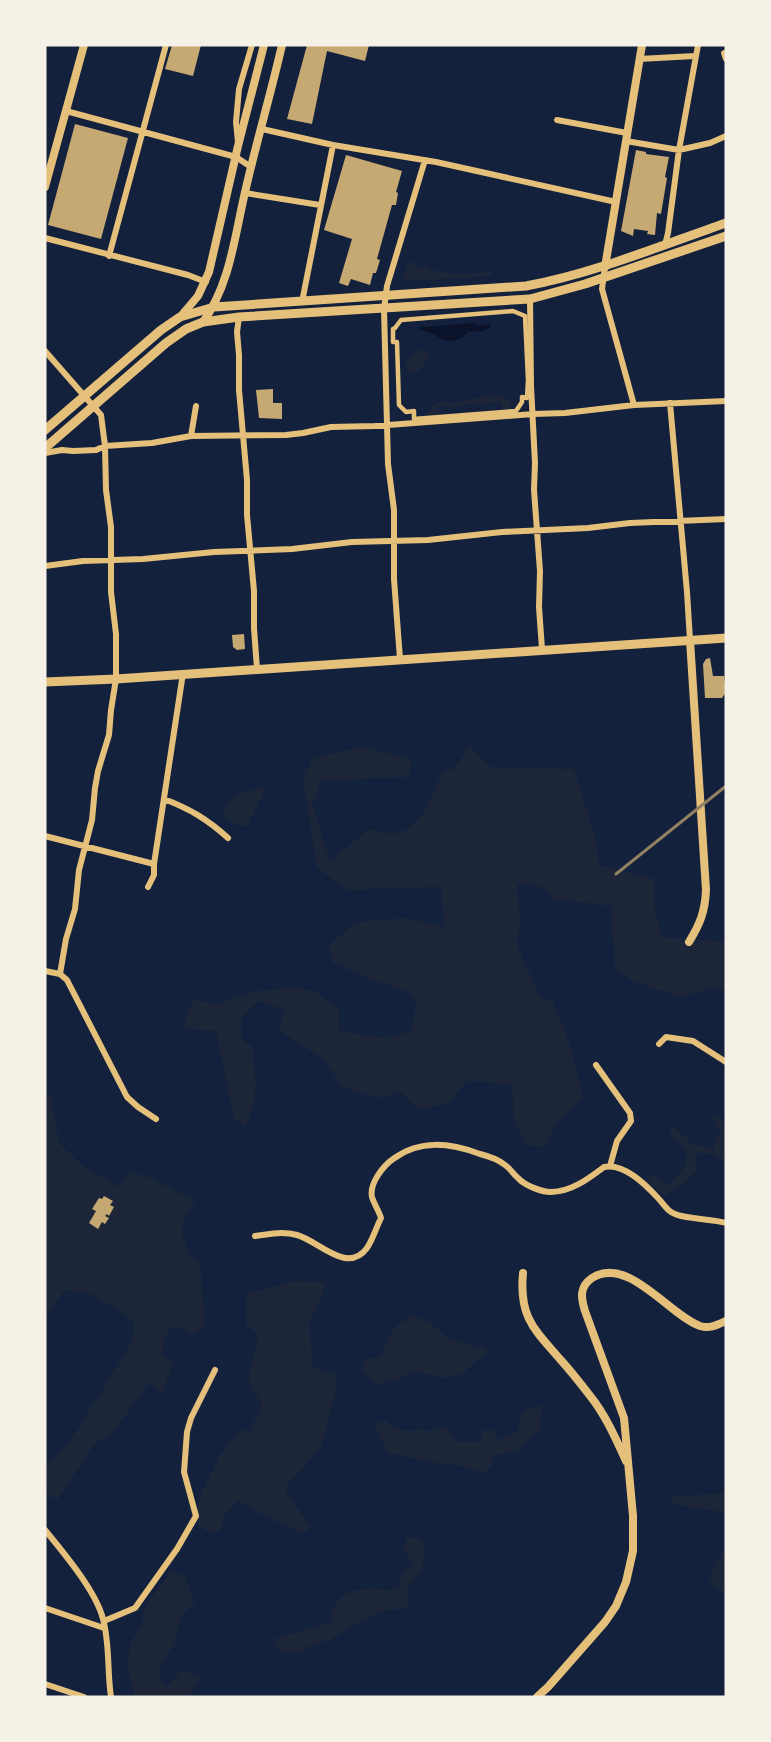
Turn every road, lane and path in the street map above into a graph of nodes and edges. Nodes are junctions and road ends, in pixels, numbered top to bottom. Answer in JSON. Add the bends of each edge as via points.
{"nodes":[{"id":1,"x":84,"y":45,"type":"edge"},
{"id":2,"x":166,"y":45,"type":"edge"},
{"id":3,"x":252,"y":45,"type":"edge"},
{"id":4,"x":264,"y":45,"type":"edge"},
{"id":5,"x":282,"y":45,"type":"edge"},
{"id":6,"x":642,"y":45,"type":"edge"},
{"id":7,"x":698,"y":45,"type":"edge"},
{"id":8,"x":695,"y":56,"type":"junction"},
{"id":9,"x":639,"y":59,"type":"junction"},
{"id":10,"x":66,"y":111,"type":"junction"},
{"id":11,"x":557,"y":120,"type":"dead end"},
{"id":12,"x":262,"y":129,"type":"junction"},
{"id":13,"x":143,"y":132,"type":"junction"},
{"id":14,"x":726,"y":136,"type":"edge"},
{"id":15,"x":627,"y":137,"type":"junction"},
{"id":16,"x":333,"y":145,"type":"junction"},
{"id":17,"x":238,"y":146,"type":"junction"},
{"id":18,"x":679,"y":150,"type":"junction"},
{"id":19,"x":236,"y":157,"type":"junction"},
{"id":20,"x":424,"y":160,"type":"junction"},
{"id":21,"x":252,"y":167,"type":"junction"},
{"id":22,"x":45,"y":187,"type":"edge"},
{"id":23,"x":245,"y":193,"type":"junction"},
{"id":24,"x":616,"y":202,"type":"junction"},
{"id":25,"x":320,"y":205,"type":"junction"},
{"id":26,"x":726,"y":223,"type":"edge"},
{"id":27,"x":726,"y":236,"type":"edge"},
{"id":28,"x":45,"y":238,"type":"edge"},
{"id":29,"x":664,"y":244,"type":"junction"},
{"id":30,"x":109,"y":256,"type":"junction"},
{"id":31,"x":605,"y":272,"type":"junction"},
{"id":32,"x":206,"y":282,"type":"junction"},
{"id":33,"x":386,"y":296,"type":"junction"},
{"id":34,"x":530,"y":299,"type":"junction"},
{"id":35,"x":302,"y":302,"type":"junction"},
{"id":36,"x":214,"y":307,"type":"junction"},
{"id":37,"x":384,"y":309,"type":"junction"},
{"id":38,"x":180,"y":316,"type":"junction"},
{"id":39,"x":240,"y":317,"type":"junction"},
{"id":40,"x":401,"y":320,"type":"joint"},
{"id":41,"x":203,"y":322,"type":"junction"},
{"id":42,"x":45,"y":351,"type":"edge"},
{"id":43,"x":84,"y":396,"type":"junction"},
{"id":44,"x":726,"y":401,"type":"edge"},
{"id":45,"x":670,"y":403,"type":"junction"},
{"id":46,"x":94,"y":405,"type":"junction"},
{"id":47,"x":634,"y":405,"type":"junction"},
{"id":48,"x":196,"y":406,"type":"dead end"},
{"id":49,"x":532,"y":414,"type":"junction"},
{"id":50,"x":388,"y":425,"type":"junction"},
{"id":51,"x":45,"y":430,"type":"edge"},
{"id":52,"x":243,"y":435,"type":"junction"},
{"id":53,"x":191,"y":436,"type":"junction"},
{"id":54,"x":105,"y":446,"type":"junction"},
{"id":55,"x":45,"y":448,"type":"edge"},
{"id":56,"x":45,"y":453,"type":"edge"},
{"id":57,"x":726,"y":519,"type":"edge"},
{"id":58,"x":680,"y":521,"type":"junction"},
{"id":59,"x":537,"y":531,"type":"junction"},
{"id":60,"x":394,"y":541,"type":"junction"},
{"id":61,"x":251,"y":550,"type":"junction"},
{"id":62,"x":111,"y":560,"type":"junction"},
{"id":63,"x":45,"y":566,"type":"edge"},
{"id":64,"x":726,"y":638,"type":"edge"},
{"id":65,"x":690,"y":640,"type":"junction"},
{"id":66,"x":542,"y":649,"type":"junction"},
{"id":67,"x":400,"y":659,"type":"junction"},
{"id":68,"x":257,"y":669,"type":"junction"},
{"id":69,"x":183,"y":673,"type":"junction"},
{"id":70,"x":116,"y":679,"type":"junction"},
{"id":71,"x":45,"y":682,"type":"edge"},
{"id":72,"x":164,"y":799,"type":"junction"},
{"id":73,"x":45,"y":836,"type":"edge"},
{"id":74,"x":228,"y":838,"type":"dead end"},
{"id":75,"x":86,"y":846,"type":"junction"},
{"id":76,"x":154,"y":864,"type":"junction"},
{"id":77,"x":148,"y":887,"type":"dead end"},
{"id":78,"x":689,"y":942,"type":"dead end"},
{"id":79,"x":45,"y":970,"type":"edge"},
{"id":80,"x":60,"y":974,"type":"junction"},
{"id":81,"x":659,"y":1044,"type":"dead end"},
{"id":82,"x":726,"y":1062,"type":"edge"},
{"id":83,"x":596,"y":1065,"type":"dead end"},
{"id":84,"x":156,"y":1119,"type":"dead end"},
{"id":85,"x":610,"y":1166,"type":"junction"},
{"id":86,"x":726,"y":1223,"type":"edge"},
{"id":87,"x":255,"y":1236,"type":"dead end"},
{"id":88,"x":523,"y":1273,"type":"dead end"},
{"id":89,"x":726,"y":1321,"type":"edge"},
{"id":90,"x":215,"y":1370,"type":"dead end"},
{"id":91,"x":629,"y":1466,"type":"junction"},
{"id":92,"x":45,"y":1532,"type":"edge"},
{"id":93,"x":45,"y":1608,"type":"edge"},
{"id":94,"x":104,"y":1621,"type":"junction"},
{"id":95,"x":104,"y":1628,"type":"junction"},
{"id":96,"x":45,"y":1684,"type":"edge"},
{"id":97,"x":84,"y":1697,"type":"edge"},
{"id":98,"x":111,"y":1697,"type":"edge"},
{"id":99,"x":537,"y":1697,"type":"edge"}],
"edges":[{"from":1,"to":10,"type":"street"},
{"from":2,"to":13,"type":"street"},
{"from":3,"to":17,"type":"street","via":[[238,89]]},
{"from":4,"to":17,"type":"street"},
{"from":5,"to":12,"type":"street"},
{"from":6,"to":9,"type":"street"},
{"from":7,"to":8,"type":"street"},
{"from":8,"to":9,"type":"street"},
{"from":8,"to":18,"type":"street"},
{"from":9,"to":15,"type":"street"},
{"from":10,"to":13,"type":"street"},
{"from":10,"to":22,"type":"street"},
{"from":11,"to":15,"type":"street"},
{"from":12,"to":16,"type":"street"},
{"from":12,"to":21,"type":"street"},
{"from":13,"to":19,"type":"street"},
{"from":13,"to":30,"type":"street"},
{"from":14,"to":18,"type":"street"},
{"from":15,"to":18,"type":"street"},
{"from":15,"to":24,"type":"street"},
{"from":16,"to":20,"type":"street"},
{"from":16,"to":25,"type":"street"},
{"from":17,"to":19,"type":"street"},
{"from":18,"to":29,"type":"street","via":[[669,233]]},
{"from":19,"to":21,"type":"street"},
{"from":19,"to":32,"type":"street"},
{"from":20,"to":24,"type":"street"},
{"from":20,"to":33,"type":"street"},
{"from":21,"to":23,"type":"street"},
{"from":23,"to":25,"type":"street"},
{"from":23,"to":36,"type":"street","via":[[226,277]]},
{"from":24,"to":31,"type":"street"},
{"from":25,"to":35,"type":"street"},
{"from":26,"to":29,"type":"main road"},
{"from":27,"to":31,"type":"main road"},
{"from":28,"to":30,"type":"street"},
{"from":29,"to":31,"type":"main road"},
{"from":30,"to":32,"type":"street"},
{"from":31,"to":33,"type":"main road","via":[[526,286]]},
{"from":31,"to":34,"type":"main road"},
{"from":31,"to":47,"type":"street","via":[[602,289]]},
{"from":32,"to":38,"type":"street"},
{"from":33,"to":35,"type":"main road"},
{"from":33,"to":37,"type":"street"},
{"from":34,"to":37,"type":"main road"},
{"from":34,"to":49,"type":"street"},
{"from":35,"to":36,"type":"main road"},
{"from":36,"to":38,"type":"main road"},
{"from":36,"to":41,"type":"street"},
{"from":37,"to":39,"type":"main road"},
{"from":37,"to":50,"type":"street"},
{"from":38,"to":43,"type":"main road"},
{"from":39,"to":41,"type":"main road"},
{"from":39,"to":52,"type":"street","via":[[237,332]]},
{"from":40,"to":40,"type":"street","via":[[513,311],[525,316],[527,398],[522,397],[516,411],[414,418],[414,411],[406,412],[399,405],[393,329]]},
{"from":41,"to":46,"type":"main road","via":[[166,343]]},
{"from":42,"to":43,"type":"street"},
{"from":43,"to":46,"type":"street"},
{"from":43,"to":51,"type":"main road"},
{"from":44,"to":45,"type":"street"},
{"from":45,"to":47,"type":"street"},
{"from":45,"to":58,"type":"street"},
{"from":46,"to":54,"type":"street","via":[[102,416]]},
{"from":46,"to":55,"type":"main road"},
{"from":47,"to":49,"type":"street"},
{"from":48,"to":53,"type":"street"},
{"from":49,"to":50,"type":"street"},
{"from":49,"to":59,"type":"street"},
{"from":50,"to":52,"type":"street"},
{"from":50,"to":60,"type":"street"},
{"from":52,"to":53,"type":"street"},
{"from":52,"to":61,"type":"street"},
{"from":53,"to":54,"type":"street"},
{"from":54,"to":56,"type":"street"},
{"from":54,"to":62,"type":"street"},
{"from":57,"to":58,"type":"street"},
{"from":58,"to":59,"type":"street"},
{"from":58,"to":65,"type":"street"},
{"from":59,"to":60,"type":"street"},
{"from":59,"to":66,"type":"street"},
{"from":60,"to":61,"type":"street"},
{"from":60,"to":67,"type":"street"},
{"from":61,"to":62,"type":"street"},
{"from":61,"to":68,"type":"street"},
{"from":62,"to":63,"type":"street"},
{"from":62,"to":70,"type":"street"},
{"from":64,"to":65,"type":"main road"},
{"from":65,"to":66,"type":"main road"},
{"from":65,"to":78,"type":"street","via":[[706,890],[700,923]]},
{"from":66,"to":67,"type":"main road"},
{"from":67,"to":68,"type":"main road"},
{"from":68,"to":69,"type":"main road"},
{"from":69,"to":70,"type":"main road"},
{"from":69,"to":72,"type":"street"},
{"from":70,"to":71,"type":"main road"},
{"from":70,"to":75,"type":"street","via":[[109,735],[98,771]]},
{"from":72,"to":74,"type":"street","via":[[189,809]]},
{"from":72,"to":76,"type":"street"},
{"from":73,"to":75,"type":"street"},
{"from":75,"to":76,"type":"street"},
{"from":75,"to":80,"type":"street"},
{"from":76,"to":77,"type":"street"},
{"from":79,"to":80,"type":"street"},
{"from":80,"to":84,"type":"street","via":[[67,980],[127,1097]]},
{"from":81,"to":82,"type":"street","via":[[666,1037],[693,1041]]},
{"from":83,"to":85,"type":"street","via":[[630,1113],[631,1121],[617,1141]]},
{"from":85,"to":86,"type":"street","via":[[621,1168],[642,1183],[671,1212]]},
{"from":85,"to":87,"type":"street","via":[[568,1190],[550,1192],[524,1183],[490,1157],[454,1146],[419,1146],[387,1163],[374,1183],[373,1199],[381,1218],[358,1257],[340,1258],[294,1234]]},
{"from":88,"to":91,"type":"street","via":[[525,1313],[535,1332],[593,1399]]},
{"from":89,"to":91,"type":"street","via":[[711,1328],[691,1322],[622,1275],[595,1276],[583,1289],[585,1311],[624,1418]]},
{"from":90,"to":94,"type":"street","via":[[190,1418],[187,1432],[184,1472],[196,1516],[135,1608]]},
{"from":91,"to":99,"type":"street","via":[[633,1551],[626,1582],[605,1622]]},
{"from":92,"to":94,"type":"street","via":[[88,1589]]},
{"from":93,"to":95,"type":"street"},
{"from":94,"to":95,"type":"street"},
{"from":95,"to":98,"type":"street"},
{"from":96,"to":97,"type":"street"}]}
